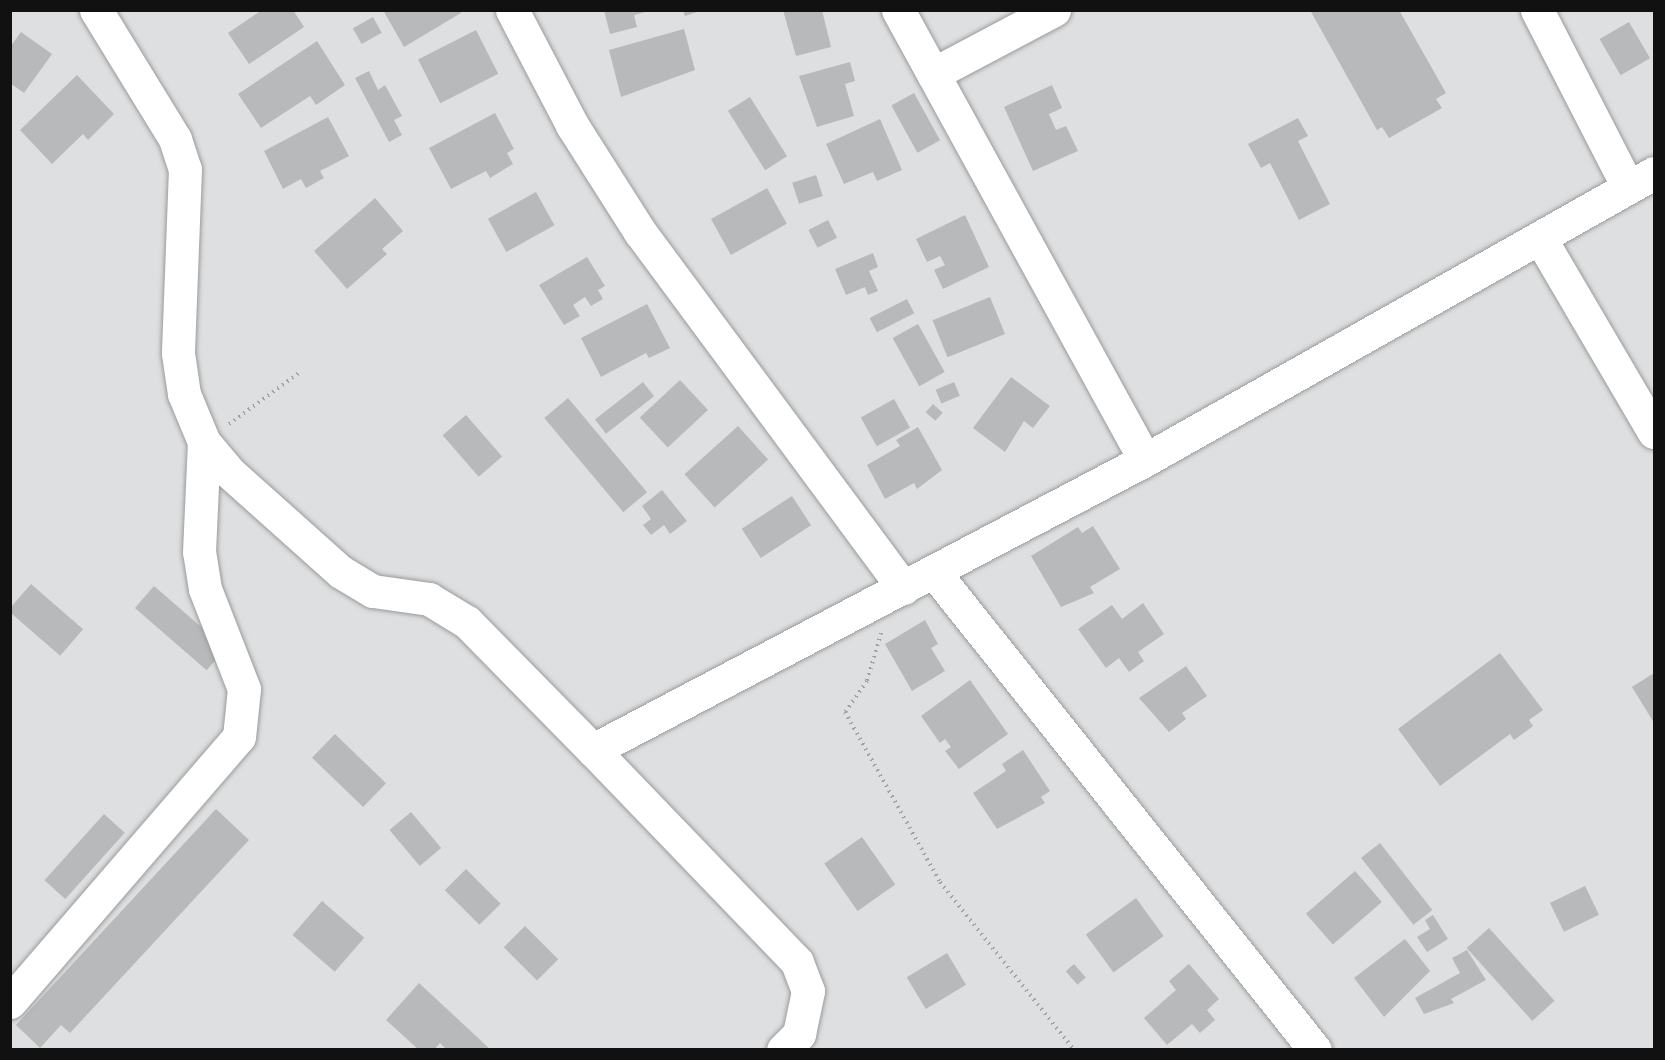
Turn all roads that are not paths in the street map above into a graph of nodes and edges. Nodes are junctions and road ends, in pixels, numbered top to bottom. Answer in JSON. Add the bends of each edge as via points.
{"nodes":[{"id":1,"x":96,"y":10,"type":"edge"},
{"id":2,"x":512,"y":10,"type":"edge"},
{"id":3,"x":898,"y":10,"type":"edge"},
{"id":4,"x":1054,"y":10,"type":"edge"},
{"id":5,"x":1537,"y":10,"type":"edge"},
{"id":6,"x":933,"y":74,"type":"junction"},
{"id":7,"x":1641,"y":180,"type":"edge"},
{"id":8,"x":1540,"y":238,"type":"junction"},
{"id":9,"x":1654,"y":432,"type":"edge"},
{"id":10,"x":204,"y":442,"type":"junction"},
{"id":11,"x":1145,"y":460,"type":"junction"},
{"id":12,"x":934,"y":572,"type":"junction"},
{"id":13,"x":891,"y":594,"type":"junction"},
{"id":14,"x":593,"y":750,"type":"junction"},
{"id":15,"x":10,"y":1002,"type":"edge"},
{"id":16,"x":783,"y":1050,"type":"edge"},
{"id":17,"x":1315,"y":1050,"type":"edge"}],
"edges":[{"from":1,"to":10,"type":"street","via":[[175,139],[185,169],[178,352],[184,394]]},
{"from":2,"to":13,"type":"street","via":[[572,125],[640,232]]},
{"from":3,"to":6,"type":"street"},
{"from":4,"to":6,"type":"street"},
{"from":5,"to":7,"type":"street"},
{"from":6,"to":11,"type":"street"},
{"from":7,"to":8,"type":"street"},
{"from":8,"to":9,"type":"street"},
{"from":8,"to":11,"type":"street"},
{"from":10,"to":14,"type":"street","via":[[229,472],[340,572],[374,591],[429,599],[467,622]]},
{"from":10,"to":15,"type":"street","via":[[199,552],[205,589],[244,689],[238,737]]},
{"from":11,"to":12,"type":"street"},
{"from":12,"to":13,"type":"street"},
{"from":12,"to":17,"type":"street"},
{"from":13,"to":14,"type":"street"},
{"from":14,"to":16,"type":"street","via":[[797,962],[808,991],[799,1034]]}]}
